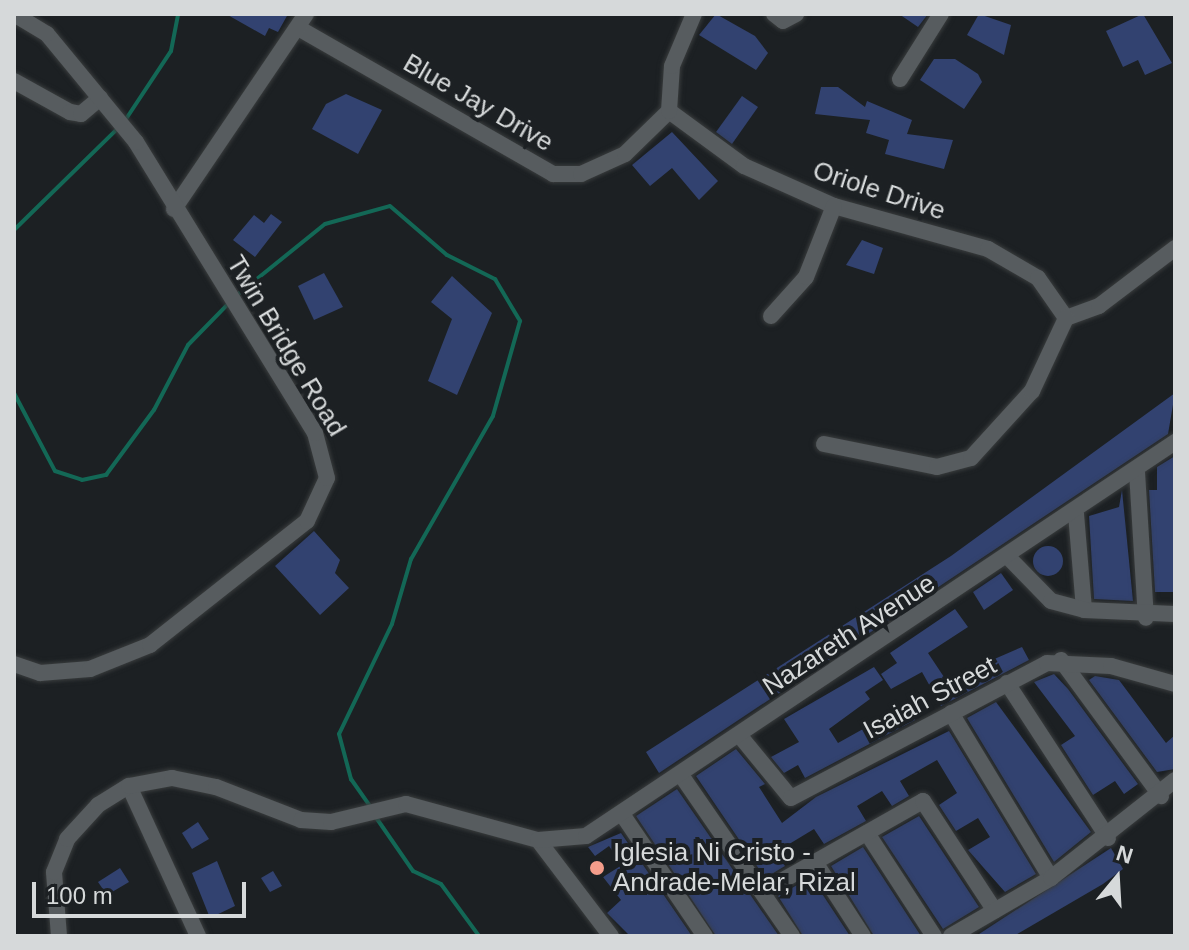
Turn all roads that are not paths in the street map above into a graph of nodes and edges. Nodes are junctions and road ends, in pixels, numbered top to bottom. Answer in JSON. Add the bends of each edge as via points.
{"nodes":[{"id":1,"x":14,"y":14,"type":"edge"},
{"id":2,"x":694,"y":14,"type":"edge"},
{"id":3,"x":774,"y":14,"type":"edge"},
{"id":4,"x":796,"y":14,"type":"edge"},
{"id":5,"x":941,"y":14,"type":"edge"},
{"id":6,"x":303,"y":22,"type":"edge"},
{"id":7,"x":900,"y":79,"type":"dead end"},
{"id":8,"x":14,"y":81,"type":"edge"},
{"id":9,"x":102,"y":101,"type":"junction"},
{"id":10,"x":669,"y":111,"type":"junction"},
{"id":11,"x":834,"y":206,"type":"junction"},
{"id":12,"x":174,"y":209,"type":"junction"},
{"id":13,"x":1175,"y":248,"type":"edge"},
{"id":14,"x":771,"y":316,"type":"dead end"},
{"id":15,"x":1066,"y":318,"type":"junction"},
{"id":16,"x":1175,"y":442,"type":"edge"},
{"id":17,"x":824,"y":444,"type":"dead end"},
{"id":18,"x":1137,"y":472,"type":"junction"},
{"id":19,"x":1076,"y":514,"type":"junction"},
{"id":20,"x":1009,"y":558,"type":"junction"},
{"id":21,"x":1084,"y":610,"type":"junction"},
{"id":22,"x":1175,"y":614,"type":"edge"},
{"id":23,"x":1146,"y":618,"type":"junction"},
{"id":24,"x":1061,"y":660,"type":"junction"},
{"id":25,"x":14,"y":664,"type":"edge"},
{"id":26,"x":1007,"y":683,"type":"junction"},
{"id":27,"x":1175,"y":684,"type":"edge"},
{"id":28,"x":951,"y":713,"type":"junction"},
{"id":29,"x":740,"y":736,"type":"junction"},
{"id":30,"x":681,"y":775,"type":"junction"},
{"id":31,"x":1175,"y":780,"type":"edge"},
{"id":32,"x":129,"y":786,"type":"junction"},
{"id":33,"x":1161,"y":796,"type":"junction"},
{"id":34,"x":622,"y":814,"type":"junction"},
{"id":35,"x":867,"y":833,"type":"junction"},
{"id":36,"x":1108,"y":838,"type":"junction"},
{"id":37,"x":538,"y":840,"type":"junction"},
{"id":38,"x":815,"y":862,"type":"junction"},
{"id":39,"x":1051,"y":878,"type":"junction"},
{"id":40,"x":762,"y":892,"type":"junction"},
{"id":41,"x":995,"y":911,"type":"junction"},
{"id":42,"x":59,"y":936,"type":"edge"},
{"id":43,"x":198,"y":936,"type":"edge"},
{"id":44,"x":611,"y":936,"type":"edge"},
{"id":45,"x":705,"y":936,"type":"edge"},
{"id":46,"x":792,"y":936,"type":"edge"},
{"id":47,"x":863,"y":936,"type":"edge"},
{"id":48,"x":934,"y":936,"type":"edge"},
{"id":49,"x":951,"y":936,"type":"edge"}],
"edges":[{"from":1,"to":9,"type":"street","name":"Twin Bridge Road","via":[[47,34]]},
{"from":2,"to":10,"type":"street","via":[[672,66]]},
{"from":3,"to":4,"type":"street","via":[[783,21]]},
{"from":5,"to":7,"type":"street"},
{"from":6,"to":10,"type":"street","name":"Blue Jay Drive","via":[[553,174],[581,174],[625,154]]},
{"from":6,"to":12,"type":"street"},
{"from":8,"to":9,"type":"street","via":[[70,112],[81,114]]},
{"from":9,"to":12,"type":"street","name":"Twin Bridge Road","via":[[136,142]]},
{"from":10,"to":11,"type":"street","name":"Oriole Drive","via":[[744,166]]},
{"from":11,"to":14,"type":"street","via":[[806,277]]},
{"from":11,"to":15,"type":"street","name":"Oriole Drive","via":[[988,249],[1038,278]]},
{"from":12,"to":25,"type":"street","name":"Twin Bridge Road","via":[[325,455],[317,508],[150,645],[90,669],[40,673]]},
{"from":13,"to":15,"type":"street","via":[[1099,306]]},
{"from":15,"to":17,"type":"street","via":[[1032,391],[971,458],[937,467]]},
{"from":16,"to":18,"type":"street","name":"Nazareth Avenue"},
{"from":18,"to":19,"type":"street","name":"Nazareth Avenue"},
{"from":18,"to":23,"type":"street"},
{"from":19,"to":20,"type":"street","name":"Nazareth Avenue"},
{"from":19,"to":21,"type":"street"},
{"from":20,"to":21,"type":"street","via":[[1051,601]]},
{"from":20,"to":29,"type":"street","name":"Nazareth Avenue"},
{"from":21,"to":23,"type":"street"},
{"from":22,"to":23,"type":"street"},
{"from":24,"to":26,"type":"street","name":"Isaiah Street"},
{"from":24,"to":27,"type":"street"},
{"from":24,"to":33,"type":"street"},
{"from":26,"to":28,"type":"street","name":"Isaiah Street"},
{"from":26,"to":36,"type":"street"},
{"from":28,"to":29,"type":"street","name":"Isaiah Street","via":[[791,798]]},
{"from":28,"to":39,"type":"street"},
{"from":29,"to":30,"type":"street","name":"Nazareth Avenue"},
{"from":30,"to":34,"type":"street","name":"Nazareth Avenue"},
{"from":30,"to":40,"type":"street"},
{"from":31,"to":33,"type":"street"},
{"from":32,"to":37,"type":"street","via":[[172,778],[301,820],[354,817],[382,807],[431,808]]},
{"from":32,"to":42,"type":"street","via":[[98,805],[67,839],[54,872]]},
{"from":32,"to":43,"type":"street"},
{"from":33,"to":36,"type":"street"},
{"from":34,"to":37,"type":"street","name":"Nazareth Avenue","via":[[586,836]]},
{"from":34,"to":45,"type":"street"},
{"from":35,"to":38,"type":"street"},
{"from":35,"to":41,"type":"street","via":[[923,801]]},
{"from":35,"to":48,"type":"street"},
{"from":36,"to":39,"type":"street"},
{"from":37,"to":44,"type":"street"},
{"from":38,"to":40,"type":"street"},
{"from":38,"to":47,"type":"street"},
{"from":39,"to":41,"type":"street"},
{"from":40,"to":46,"type":"street"},
{"from":41,"to":49,"type":"street"}]}
